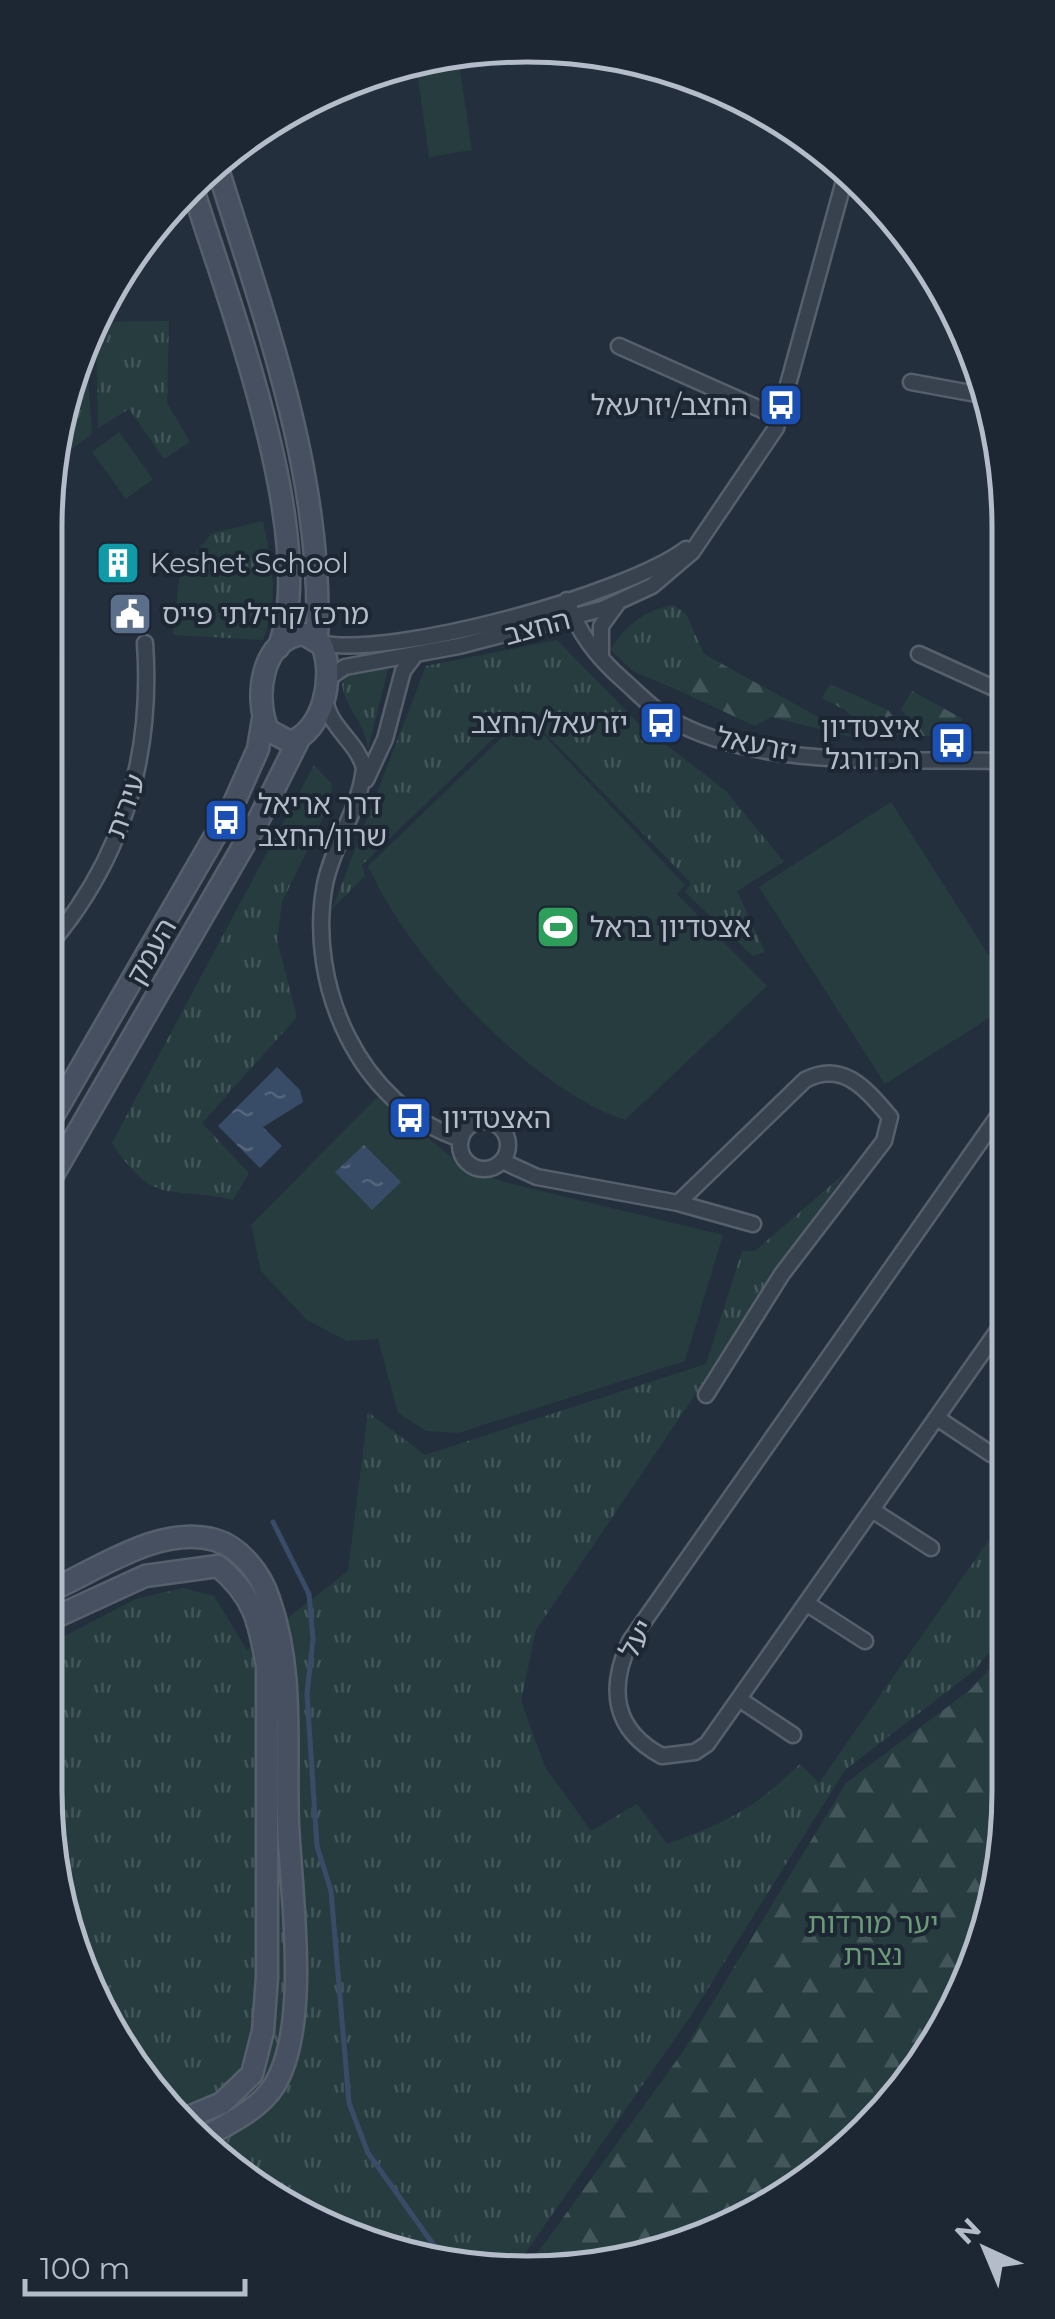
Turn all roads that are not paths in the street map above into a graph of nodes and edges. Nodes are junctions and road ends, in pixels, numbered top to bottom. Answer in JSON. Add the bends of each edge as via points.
{"nodes":[{"id":1,"x":221,"y":178,"type":"edge"},
{"id":2,"x":842,"y":186,"type":"edge"},
{"id":3,"x":197,"y":201,"type":"edge"},
{"id":4,"x":619,"y":346,"type":"dead end"},
{"id":5,"x":911,"y":382,"type":"dead end"},
{"id":6,"x":973,"y":393,"type":"edge"},
{"id":7,"x":778,"y":417,"type":"junction"},
{"id":8,"x":719,"y":517,"type":"junction"},
{"id":9,"x":567,"y":600,"type":"junction"},
{"id":10,"x":618,"y":603,"type":"junction"},
{"id":11,"x":573,"y":617,"type":"junction"},
{"id":12,"x":318,"y":641,"type":"junction"},
{"id":13,"x":144,"y":644,"type":"dead end"},
{"id":14,"x":278,"y":648,"type":"junction"},
{"id":15,"x":416,"y":654,"type":"junction"},
{"id":16,"x":920,"y":654,"type":"dead end"},
{"id":17,"x":604,"y":661,"type":"junction"},
{"id":18,"x":326,"y":686,"type":"junction"},
{"id":19,"x":992,"y":687,"type":"edge"},
{"id":20,"x":263,"y":719,"type":"junction"},
{"id":21,"x":303,"y":736,"type":"junction"},
{"id":22,"x":348,"y":740,"type":"junction"},
{"id":23,"x":992,"y":760,"type":"edge"},
{"id":24,"x":358,"y":799,"type":"junction"},
{"id":25,"x":62,"y":924,"type":"edge"},
{"id":26,"x":62,"y":1101,"type":"edge"},
{"id":27,"x":992,"y":1125,"type":"edge"},
{"id":28,"x":461,"y":1138,"type":"junction"},
{"id":29,"x":62,"y":1159,"type":"edge"},
{"id":30,"x":502,"y":1161,"type":"junction"},
{"id":31,"x":678,"y":1203,"type":"junction"},
{"id":32,"x":753,"y":1224,"type":"dead end"},
{"id":33,"x":992,"y":1342,"type":"edge"},
{"id":34,"x":706,"y":1395,"type":"dead end"},
{"id":35,"x":936,"y":1418,"type":"junction"},
{"id":36,"x":991,"y":1454,"type":"dead end"},
{"id":37,"x":872,"y":1510,"type":"junction"},
{"id":38,"x":931,"y":1548,"type":"dead end"},
{"id":39,"x":62,"y":1585,"type":"edge"},
{"id":40,"x":806,"y":1603,"type":"junction"},
{"id":41,"x":62,"y":1614,"type":"edge"},
{"id":42,"x":866,"y":1641,"type":"dead end"},
{"id":43,"x":739,"y":1699,"type":"junction"},
{"id":44,"x":793,"y":1735,"type":"dead end"},
{"id":45,"x":194,"y":2115,"type":"edge"},
{"id":46,"x":212,"y":2132,"type":"edge"}],
"edges":[{"from":1,"to":12,"type":"main road","via":[[300,456],[316,552]]},
{"from":2,"to":7,"type":"street","name":"החצב"},
{"from":3,"to":14,"type":"main road","via":[[246,358],[282,510],[290,611]]},
{"from":4,"to":7,"type":"street"},
{"from":5,"to":6,"type":"street"},
{"from":7,"to":8,"type":"street","name":"החצב"},
{"from":8,"to":9,"type":"street","name":"החצב","via":[[654,568]]},
{"from":8,"to":10,"type":"street","name":"החצב","via":[[671,572]]},
{"from":9,"to":11,"type":"street","name":"יזרעאל"},
{"from":9,"to":12,"type":"street","name":"החצב","via":[[402,639],[340,646]]},
{"from":10,"to":11,"type":"street","name":"החצב"},
{"from":10,"to":17,"type":"street","via":[[600,626]]},
{"from":11,"to":15,"type":"street","name":"החצב"},
{"from":11,"to":17,"type":"street","name":"יזרעאל"},
{"from":12,"to":14,"type":"main road","via":[[293,636]]},
{"from":12,"to":18,"type":"main road","via":[[326,656]]},
{"from":13,"to":25,"type":"street","name":"עירית","via":[[148,716],[133,793],[102,864]]},
{"from":14,"to":20,"type":"main road","name":"העמק","via":[[265,671]]},
{"from":15,"to":18,"type":"street","name":"החצב","via":[[345,667]]},
{"from":15,"to":24,"type":"street","via":[[403,671],[386,739]]},
{"from":16,"to":19,"type":"street"},
{"from":17,"to":23,"type":"street","name":"יזרעאל","via":[[670,719],[754,747]]},
{"from":18,"to":21,"type":"main road","name":"העמק"},
{"from":18,"to":22,"type":"street","via":[[330,717]]},
{"from":20,"to":21,"type":"main road","via":[[281,740]]},
{"from":20,"to":26,"type":"main road","name":"העמק","via":[[234,803]]},
{"from":21,"to":22,"type":"street","via":[[330,732]]},
{"from":21,"to":29,"type":"main road","name":"העמק"},
{"from":22,"to":24,"type":"street","via":[[364,768]]},
{"from":24,"to":28,"type":"street","via":[[326,880],[320,933],[325,980],[354,1050],[380,1083],[426,1124]]},
{"from":27,"to":43,"type":"street","name":"יעל","via":[[619,1665],[616,1705],[623,1723],[662,1756],[708,1744]]},
{"from":28,"to":30,"type":"street","via":[[469,1164],[490,1168]]},
{"from":28,"to":30,"type":"street","via":[[477,1122],[499,1126],[507,1139]]},
{"from":30,"to":31,"type":"street","via":[[537,1177]]},
{"from":31,"to":32,"type":"street"},
{"from":31,"to":34,"type":"street","via":[[822,1071],[847,1074],[890,1117],[884,1141],[806,1239]]},
{"from":33,"to":35,"type":"street","name":"יעל"},
{"from":35,"to":36,"type":"street"},
{"from":35,"to":37,"type":"street","name":"יעל"},
{"from":37,"to":38,"type":"street"},
{"from":37,"to":40,"type":"street","name":"יעל"},
{"from":39,"to":46,"type":"main road","via":[[141,1548],[186,1536],[217,1540],[244,1557],[268,1594],[284,1654],[289,1714],[296,1975],[288,2046],[274,2087]]},
{"from":40,"to":42,"type":"street"},
{"from":40,"to":43,"type":"street","name":"יעל"},
{"from":41,"to":45,"type":"main road","via":[[145,1576],[218,1566],[242,1586],[259,1622],[268,1666],[263,2030],[252,2074],[222,2104]]},
{"from":43,"to":44,"type":"street"}]}
